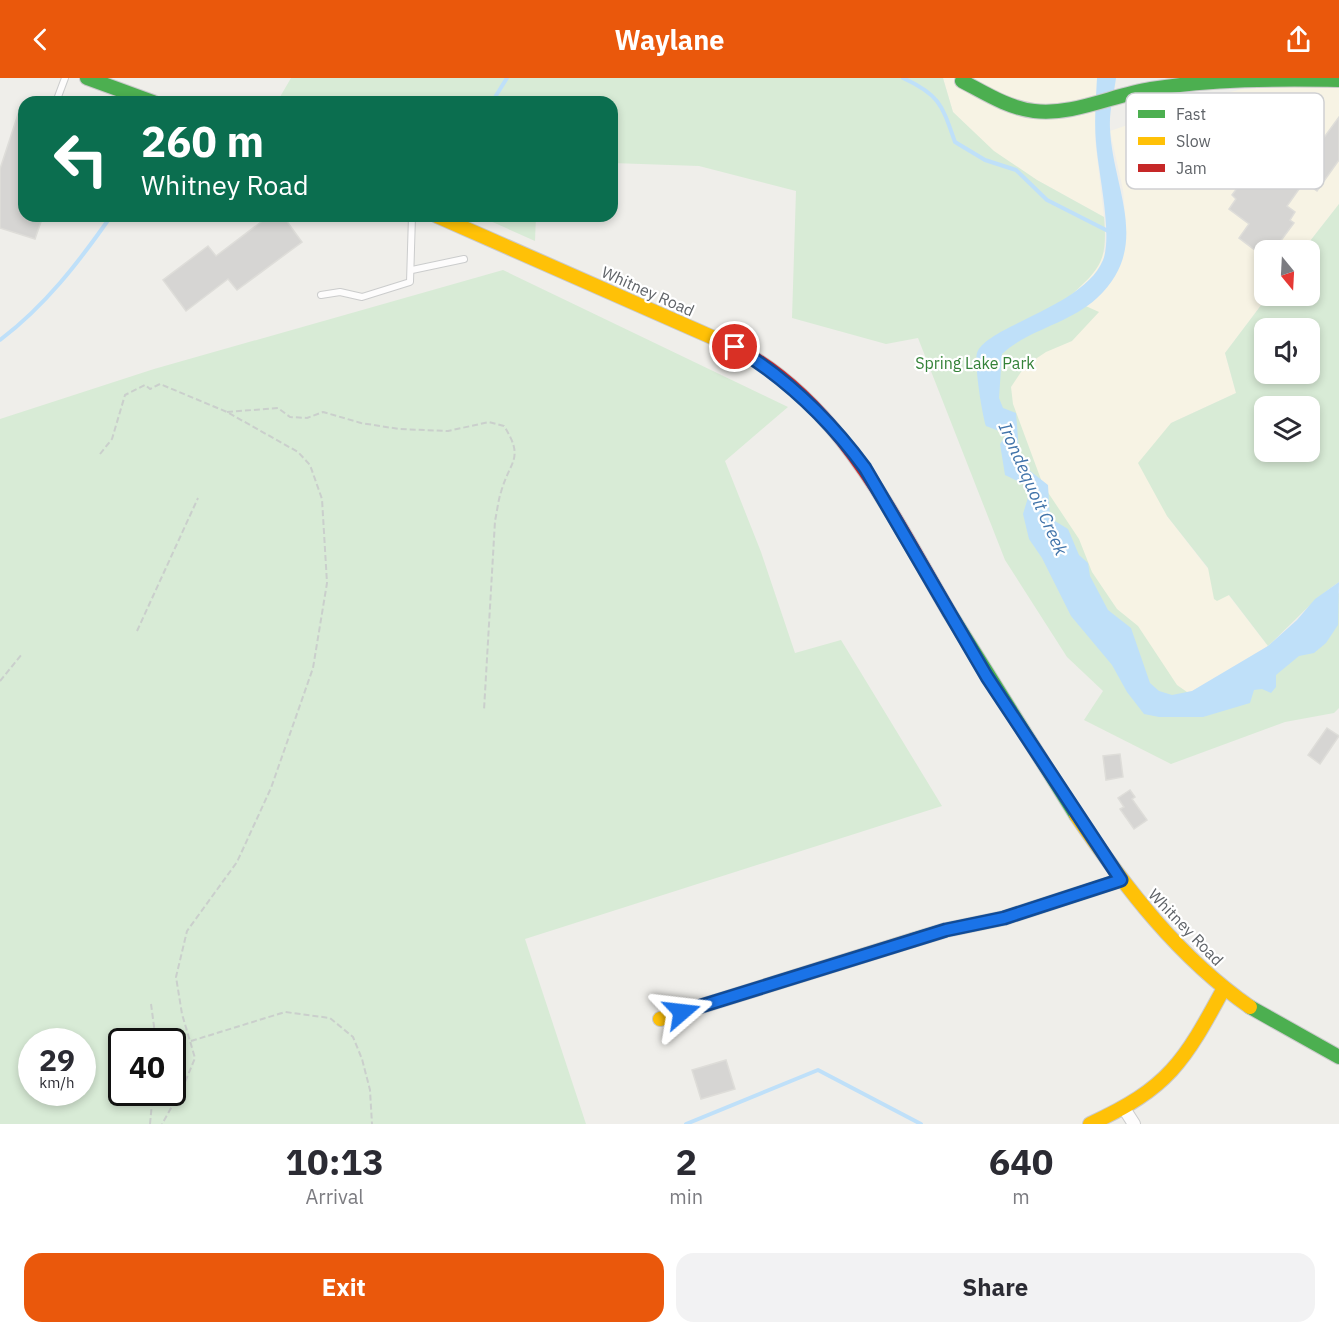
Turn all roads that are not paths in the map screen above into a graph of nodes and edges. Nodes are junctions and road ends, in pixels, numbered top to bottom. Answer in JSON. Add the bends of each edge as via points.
{"nodes":[{"id":1,"x":64,"y":78,"type":"edge"},
{"id":2,"x":87,"y":78,"type":"edge"},
{"id":3,"x":1339,"y":80,"type":"edge"},
{"id":4,"x":962,"y":81,"type":"dead end"},
{"id":5,"x":1138,"y":93,"type":"edge"},
{"id":6,"x":1126,"y":95,"type":"edge"},
{"id":7,"x":58,"y":96,"type":"edge"},
{"id":8,"x":136,"y":96,"type":"edge"},
{"id":9,"x":412,"y":222,"type":"edge"},
{"id":10,"x":451,"y":222,"type":"edge"},
{"id":11,"x":464,"y":260,"type":"dead end"},
{"id":12,"x":412,"y":270,"type":"junction"},
{"id":13,"x":321,"y":296,"type":"dead end"},
{"id":14,"x":1121,"y":880,"type":"junction"},
{"id":15,"x":1224,"y":988,"type":"junction"},
{"id":16,"x":660,"y":1019,"type":"dead end"},
{"id":17,"x":1339,"y":1057,"type":"edge"},
{"id":18,"x":1125,"y":1110,"type":"junction"},
{"id":19,"x":1090,"y":1124,"type":"edge"},
{"id":20,"x":1134,"y":1124,"type":"edge"}],
"edges":[{"from":1,"to":7,"type":"lane"},
{"from":2,"to":8,"type":"main road"},
{"from":3,"to":5,"type":"main road","via":[[1239,80]]},
{"from":4,"to":6,"type":"main road","via":[[1012,108],[1046,112]]},
{"from":9,"to":12,"type":"lane"},
{"from":10,"to":14,"type":"main road","name":"Whitney Road","via":[[735,347],[765,366],[822,414],[865,468],[987,677]]},
{"from":11,"to":12,"type":"lane"},
{"from":12,"to":13,"type":"lane","via":[[412,279],[407,284],[362,297],[340,292]]},
{"from":14,"to":15,"type":"main road","name":"Whitney Road","via":[[1170,939]]},
{"from":14,"to":16,"type":"main road"},
{"from":15,"to":17,"type":"main road","name":"Whitney Road","via":[[1264,1016]]},
{"from":15,"to":18,"type":"main road","via":[[1188,1055],[1162,1083]]},
{"from":18,"to":19,"type":"main road"},
{"from":18,"to":20,"type":"street"}]}
